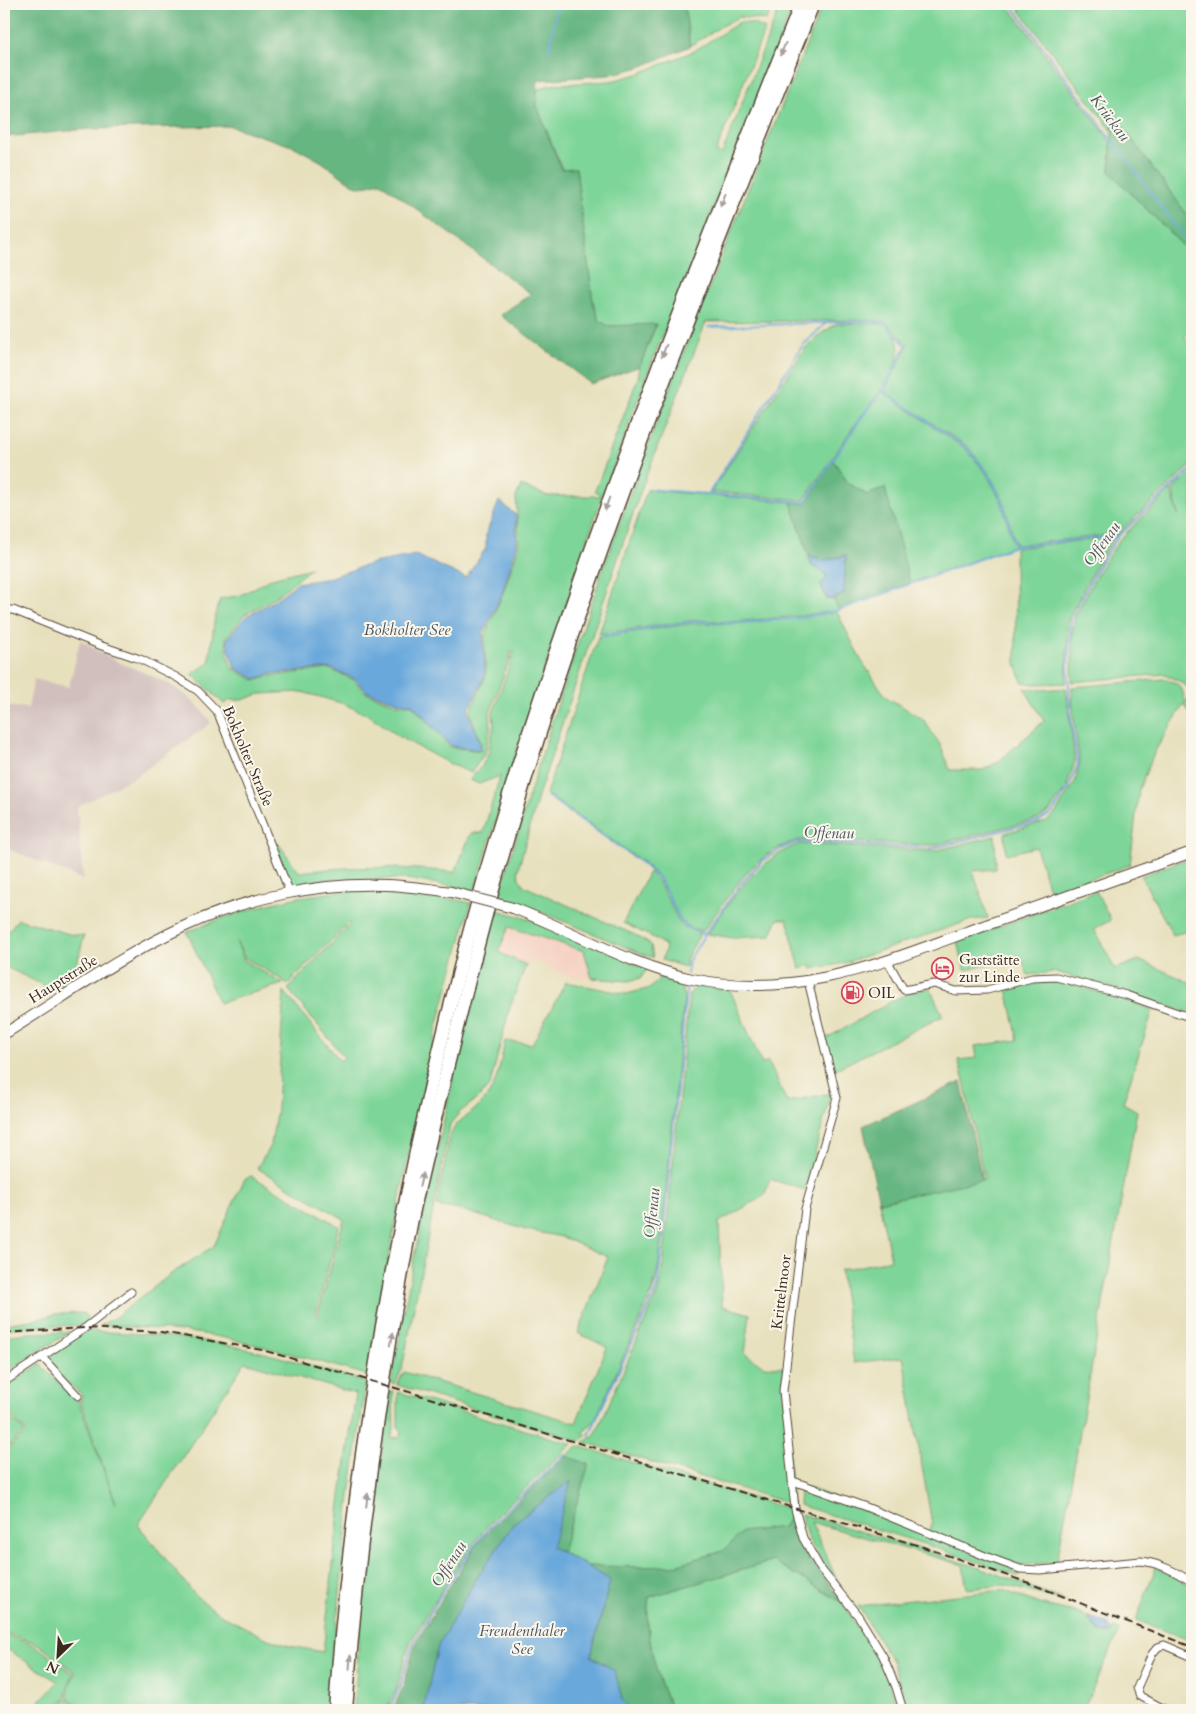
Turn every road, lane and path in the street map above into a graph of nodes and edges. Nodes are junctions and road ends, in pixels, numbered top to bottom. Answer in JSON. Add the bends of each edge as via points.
{"nodes":[{"id":1,"x":801,"y":4,"type":"edge"},
{"id":2,"x":813,"y":4,"type":"edge"},
{"id":3,"x":4,"y":610,"type":"edge"},
{"id":4,"x":1192,"y":852,"type":"edge"},
{"id":5,"x":290,"y":893,"type":"junction"},
{"id":6,"x":887,"y":960,"type":"junction"},
{"id":7,"x":808,"y":982,"type":"junction"},
{"id":8,"x":1192,"y":1018,"type":"edge"},
{"id":9,"x":4,"y":1034,"type":"edge"},
{"id":10,"x":131,"y":1292,"type":"dead end"},
{"id":11,"x":42,"y":1357,"type":"junction"},
{"id":12,"x":4,"y":1382,"type":"edge"},
{"id":13,"x":78,"y":1396,"type":"dead end"},
{"id":14,"x":793,"y":1481,"type":"junction"},
{"id":15,"x":1192,"y":1582,"type":"edge"},
{"id":16,"x":1192,"y":1657,"type":"edge"},
{"id":17,"x":335,"y":1710,"type":"edge"},
{"id":18,"x":346,"y":1710,"type":"edge"},
{"id":19,"x":903,"y":1710,"type":"edge"},
{"id":20,"x":1166,"y":1710,"type":"edge"}],
"edges":[{"from":1,"to":17,"type":"highway","one_way":true,"via":[[713,224],[600,524],[541,693],[464,951],[401,1218],[368,1409],[346,1586]]},
{"from":18,"to":2,"type":"highway","one_way":true,"via":[[368,1490],[412,1221],[452,1045],[499,868],[610,526],[723,228]]},
{"from":3,"to":5,"type":"street","name":"Bokholter Straße","via":[[13,610],[140,659],[198,691],[217,711]]},
{"from":4,"to":6,"type":"main road"},
{"from":5,"to":7,"type":"main road","name":"Hauptstraße","bridge":true,"via":[[386,885],[451,892],[513,908],[640,962],[693,979],[764,986]]},
{"from":5,"to":9,"type":"main road","name":"Hauptstraße","via":[[184,926]]},
{"from":6,"to":7,"type":"main road"},
{"from":6,"to":8,"type":"street","via":[[904,990],[934,984],[956,991],[987,990],[1032,978],[1056,977],[1126,995]]},
{"from":7,"to":14,"type":"street","name":"Krittelmoor","via":[[837,1098],[805,1210],[783,1391]]},
{"from":10,"to":11,"type":"street"},
{"from":11,"to":12,"type":"street"},
{"from":11,"to":13,"type":"street"},
{"from":14,"to":15,"type":"street","via":[[1020,1569],[1152,1562]]},
{"from":14,"to":19,"type":"street","name":"Krittelmoor","via":[[795,1509],[803,1538],[820,1568],[859,1617],[883,1656]]},
{"from":16,"to":20,"type":"street","via":[[1164,1645],[1158,1646],[1152,1654],[1137,1688],[1140,1696]]}]}
